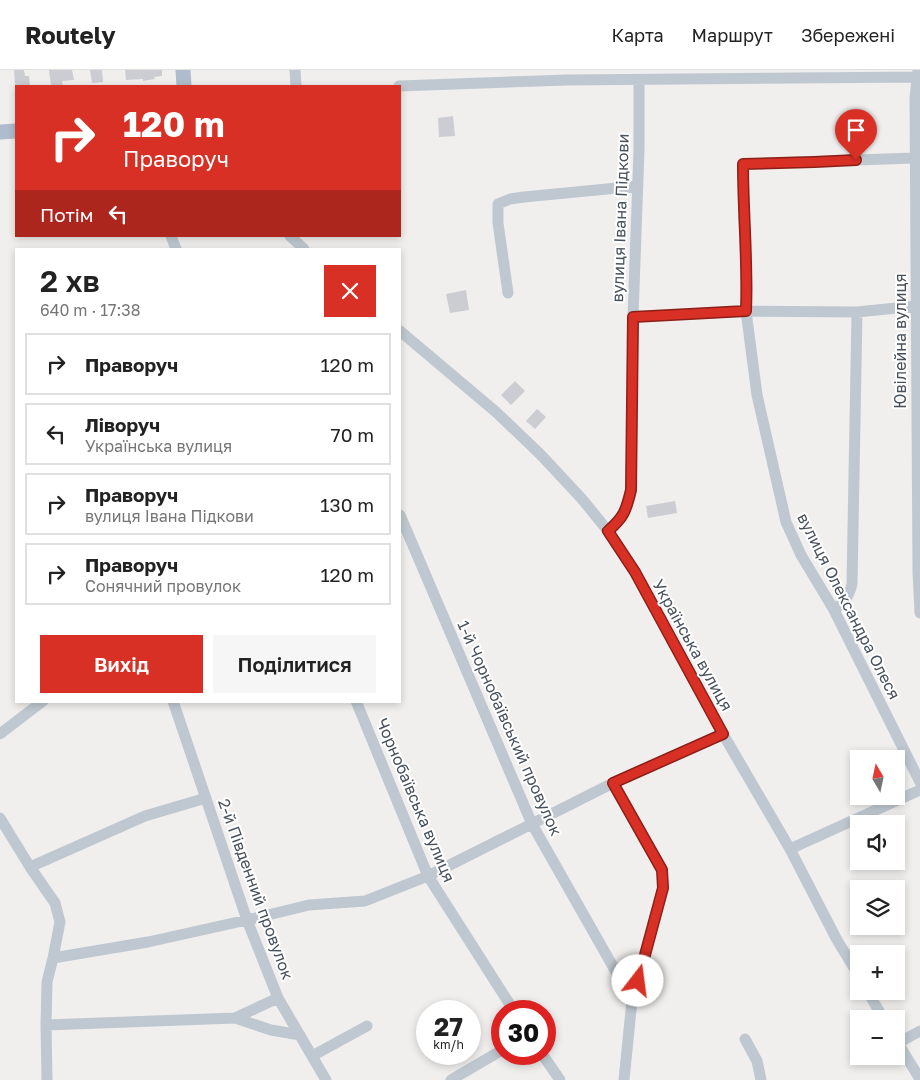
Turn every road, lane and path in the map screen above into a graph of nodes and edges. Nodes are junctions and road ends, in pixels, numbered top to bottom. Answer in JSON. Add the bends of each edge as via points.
{"nodes":[{"id":1,"x":183,"y":70,"type":"edge"},
{"id":2,"x":295,"y":70,"type":"edge"},
{"id":3,"x":792,"y":74,"type":"edge"},
{"id":4,"x":660,"y":75,"type":"edge"},
{"id":5,"x":918,"y":75,"type":"edge"},
{"id":6,"x":639,"y":80,"type":"junction"},
{"id":7,"x":184,"y":85,"type":"edge"},
{"id":8,"x":296,"y":85,"type":"edge"},
{"id":9,"x":401,"y":86,"type":"edge"},
{"id":10,"x":15,"y":131,"type":"edge"},
{"id":11,"x":0,"y":132,"type":"edge"},
{"id":12,"x":915,"y":158,"type":"junction"},
{"id":13,"x":638,"y":186,"type":"junction"},
{"id":14,"x":291,"y":237,"type":"edge"},
{"id":15,"x":303,"y":248,"type":"edge"},
{"id":16,"x":508,"y":293,"type":"dead end"},
{"id":17,"x":916,"y":306,"type":"junction"},
{"id":18,"x":746,"y":311,"type":"junction"},
{"id":19,"x":857,"y":312,"type":"junction"},
{"id":20,"x":633,"y":317,"type":"junction"},
{"id":21,"x":402,"y":337,"type":"edge"},
{"id":22,"x":401,"y":517,"type":"edge"},
{"id":23,"x":608,"y":531,"type":"junction"},
{"id":24,"x":834,"y":610,"type":"junction"},
{"id":25,"x":920,"y":613,"type":"edge"},
{"id":26,"x":40,"y":703,"type":"edge"},
{"id":27,"x":173,"y":703,"type":"edge"},
{"id":28,"x":357,"y":703,"type":"edge"},
{"id":29,"x":0,"y":734,"type":"edge"},
{"id":30,"x":723,"y":734,"type":"junction"},
{"id":31,"x":920,"y":782,"type":"edge"},
{"id":32,"x":613,"y":783,"type":"junction"},
{"id":33,"x":920,"y":790,"type":"edge"},
{"id":34,"x":206,"y":798,"type":"junction"},
{"id":35,"x":0,"y":818,"type":"edge"},
{"id":36,"x":532,"y":824,"type":"junction"},
{"id":37,"x":790,"y":849,"type":"junction"},
{"id":38,"x":30,"y":867,"type":"junction"},
{"id":39,"x":428,"y":876,"type":"junction"},
{"id":40,"x":247,"y":920,"type":"junction"},
{"id":41,"x":53,"y":958,"type":"junction"},
{"id":42,"x":850,"y":961,"type":"edge"},
{"id":43,"x":278,"y":998,"type":"junction"},
{"id":44,"x":507,"y":1000,"type":"edge"},
{"id":45,"x":632,"y":1000,"type":"junction"},
{"id":46,"x":235,"y":1018,"type":"junction"},
{"id":47,"x":46,"y":1024,"type":"junction"},
{"id":48,"x":367,"y":1026,"type":"dead end"},
{"id":49,"x":920,"y":1031,"type":"edge"},
{"id":50,"x":300,"y":1035,"type":"junction"},
{"id":51,"x":905,"y":1038,"type":"edge"},
{"id":52,"x":745,"y":1039,"type":"dead end"},
{"id":53,"x":905,"y":1055,"type":"edge"},
{"id":54,"x":312,"y":1056,"type":"junction"},
{"id":55,"x":491,"y":1056,"type":"edge"},
{"id":56,"x":550,"y":1065,"type":"edge"},
{"id":57,"x":920,"y":1079,"type":"edge"},
{"id":58,"x":47,"y":1080,"type":"edge"},
{"id":59,"x":326,"y":1080,"type":"edge"},
{"id":60,"x":451,"y":1080,"type":"edge"},
{"id":61,"x":560,"y":1080,"type":"edge"},
{"id":62,"x":624,"y":1080,"type":"edge"},
{"id":63,"x":761,"y":1080,"type":"edge"}],
"edges":[{"from":1,"to":7,"type":"main road"},
{"from":2,"to":8,"type":"street"},
{"from":3,"to":4,"type":"street"},
{"from":3,"to":5,"type":"street"},
{"from":4,"to":6,"type":"street"},
{"from":5,"to":12,"type":"street","name":"Ювілейна вулиця"},
{"from":6,"to":9,"type":"street"},
{"from":6,"to":13,"type":"street","name":"вулиця Івана Підкови"},
{"from":10,"to":11,"type":"main road"},
{"from":12,"to":17,"type":"street","name":"Ювілейна вулиця"},
{"from":12,"to":18,"type":"street","name":"вулиця Олександра Олеся","via":[[743,164]]},
{"from":13,"to":16,"type":"street","via":[[524,197],[498,204]]},
{"from":13,"to":20,"type":"street","name":"вулиця Івана Підкови"},
{"from":14,"to":15,"type":"street"},
{"from":17,"to":19,"type":"street"},
{"from":17,"to":25,"type":"street","name":"Ювілейна вулиця"},
{"from":18,"to":19,"type":"street"},
{"from":18,"to":20,"type":"street"},
{"from":18,"to":24,"type":"street","name":"вулиця Олександра Олеся","via":[[757,395],[786,522],[801,555]]},
{"from":19,"to":24,"type":"street","via":[[852,584],[850,594]]},
{"from":20,"to":23,"type":"street","name":"вулиця Івана Підкови","via":[[631,490],[627,507]]},
{"from":21,"to":23,"type":"street","name":"Українська вулиця","via":[[496,412],[541,455]]},
{"from":22,"to":36,"type":"street","name":"1-й Чорнобаївський провулок"},
{"from":23,"to":30,"type":"street","name":"Українська вулиця","via":[[635,572]]},
{"from":24,"to":31,"type":"street","name":"вулиця Олександра Олеся"},
{"from":26,"to":29,"type":"street"},
{"from":27,"to":34,"type":"street","name":"2-й Південний провулок"},
{"from":28,"to":39,"type":"street","name":"Чорнобаївська вулиця"},
{"from":30,"to":32,"type":"street"},
{"from":30,"to":37,"type":"street","name":"Українська вулиця"},
{"from":32,"to":36,"type":"street"},
{"from":32,"to":45,"type":"street","via":[[662,870],[663,888]]},
{"from":33,"to":37,"type":"street"},
{"from":34,"to":38,"type":"street","via":[[145,816]]},
{"from":34,"to":40,"type":"street","name":"2-й Південний провулок"},
{"from":35,"to":38,"type":"street"},
{"from":36,"to":39,"type":"street"},
{"from":36,"to":45,"type":"street","name":"1-й Чорнобаївський провулок"},
{"from":37,"to":42,"type":"street","name":"Українська вулиця"},
{"from":38,"to":41,"type":"street","via":[[55,904],[60,922]]},
{"from":39,"to":40,"type":"street","via":[[365,901],[310,904]]},
{"from":39,"to":44,"type":"street","name":"Чорнобаївська вулиця"},
{"from":40,"to":41,"type":"street","via":[[148,942]]},
{"from":40,"to":43,"type":"street","name":"2-й Південний провулок"},
{"from":41,"to":47,"type":"street","via":[[47,982]]},
{"from":43,"to":46,"type":"street"},
{"from":43,"to":50,"type":"street","name":"2-й Південний провулок"},
{"from":45,"to":62,"type":"street"},
{"from":46,"to":47,"type":"street"},
{"from":46,"to":50,"type":"street","via":[[271,1030]]},
{"from":47,"to":58,"type":"street"},
{"from":48,"to":54,"type":"street"},
{"from":49,"to":51,"type":"street"},
{"from":50,"to":54,"type":"street","name":"2-й Південний провулок"},
{"from":52,"to":63,"type":"street","via":[[757,1061]]},
{"from":53,"to":57,"type":"street"},
{"from":54,"to":59,"type":"street","name":"2-й Південний провулок"},
{"from":55,"to":60,"type":"street"},
{"from":56,"to":61,"type":"street"}]}
